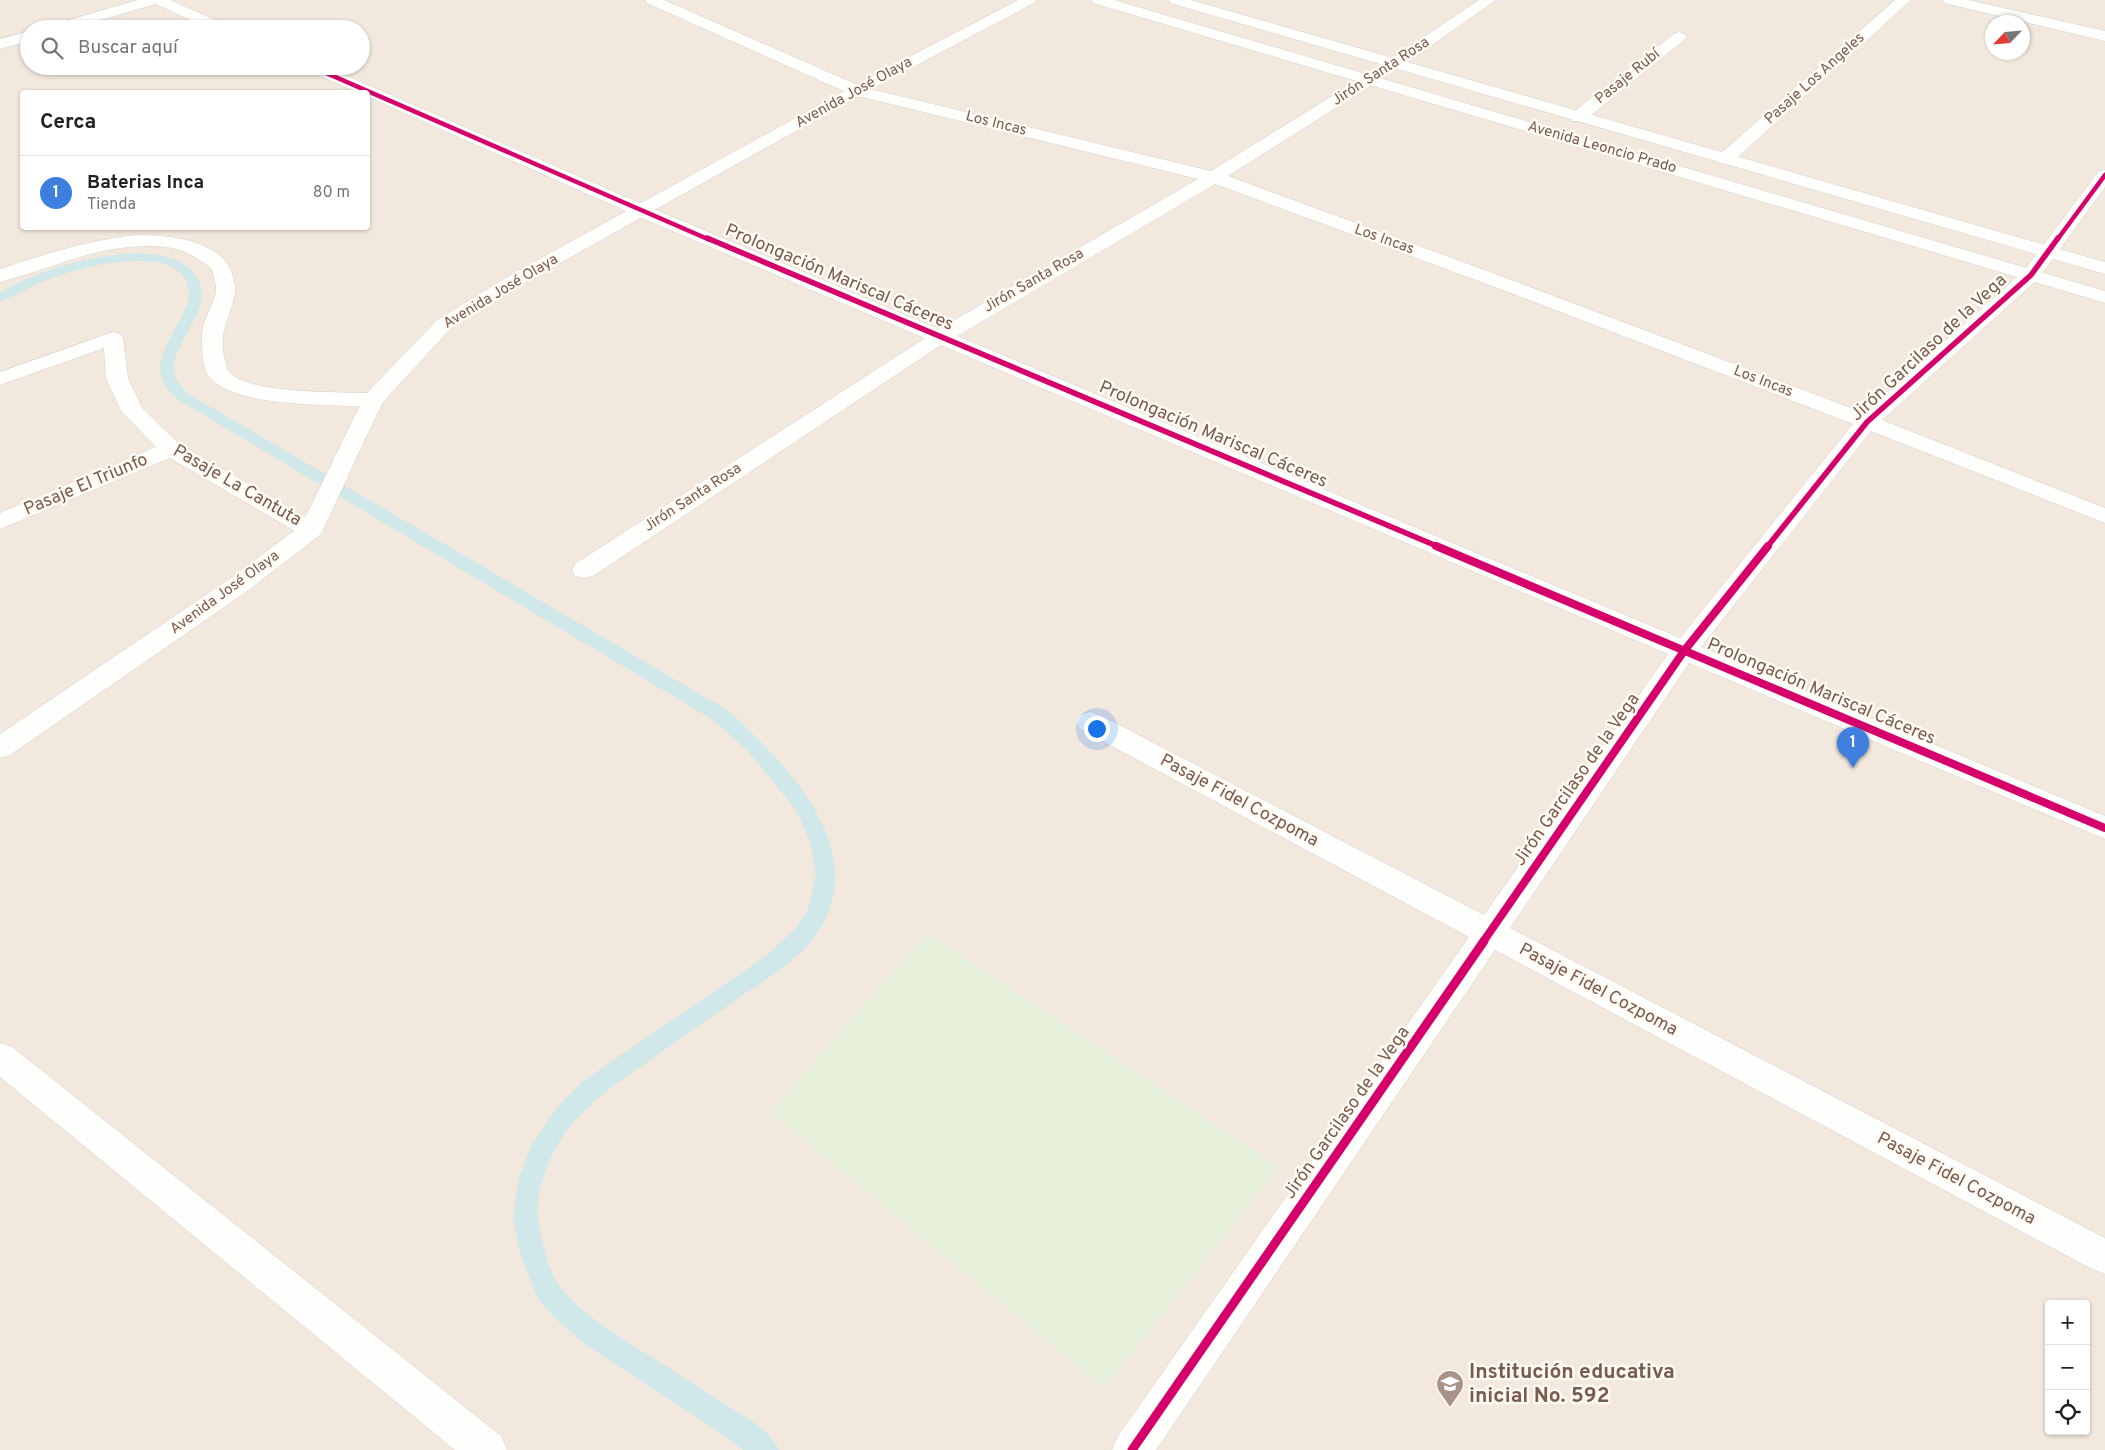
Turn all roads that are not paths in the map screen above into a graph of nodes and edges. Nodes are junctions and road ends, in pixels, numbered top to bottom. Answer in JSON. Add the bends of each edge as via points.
{"nodes":[{"id":1,"x":156,"y":0,"type":"edge"},
{"id":2,"x":652,"y":0,"type":"edge"},
{"id":3,"x":1029,"y":0,"type":"edge"},
{"id":4,"x":1098,"y":0,"type":"edge"},
{"id":5,"x":1175,"y":0,"type":"edge"},
{"id":6,"x":1489,"y":0,"type":"edge"},
{"id":7,"x":1904,"y":0,"type":"edge"},
{"id":8,"x":1949,"y":0,"type":"edge"},
{"id":9,"x":85,"y":20,"type":"edge"},
{"id":10,"x":203,"y":20,"type":"edge"},
{"id":11,"x":2105,"y":36,"type":"edge"},
{"id":12,"x":1679,"y":37,"type":"dead end"},
{"id":13,"x":20,"y":38,"type":"edge"},
{"id":14,"x":0,"y":44,"type":"edge"},
{"id":15,"x":1396,"y":63,"type":"junction"},
{"id":16,"x":331,"y":75,"type":"edge"},
{"id":17,"x":1369,"y":80,"type":"junction"},
{"id":18,"x":365,"y":90,"type":"edge"},
{"id":19,"x":856,"y":91,"type":"junction"},
{"id":20,"x":370,"y":92,"type":"edge"},
{"id":21,"x":1578,"y":117,"type":"junction"},
{"id":22,"x":1725,"y":159,"type":"junction"},
{"id":23,"x":2105,"y":175,"type":"edge"},
{"id":24,"x":1214,"y":177,"type":"junction"},
{"id":25,"x":642,"y":211,"type":"junction"},
{"id":26,"x":2049,"y":251,"type":"junction"},
{"id":27,"x":2105,"y":268,"type":"edge"},
{"id":28,"x":2031,"y":275,"type":"junction"},
{"id":29,"x":0,"y":276,"type":"edge"},
{"id":30,"x":2105,"y":297,"type":"edge"},
{"id":31,"x":940,"y":336,"type":"junction"},
{"id":32,"x":0,"y":380,"type":"edge"},
{"id":33,"x":373,"y":400,"type":"junction"},
{"id":34,"x":1867,"y":422,"type":"junction"},
{"id":35,"x":171,"y":449,"type":"junction"},
{"id":36,"x":2105,"y":516,"type":"edge"},
{"id":37,"x":315,"y":520,"type":"junction"},
{"id":38,"x":0,"y":522,"type":"edge"},
{"id":39,"x":584,"y":570,"type":"dead end"},
{"id":40,"x":1684,"y":651,"type":"junction"},
{"id":41,"x":1090,"y":722,"type":"dead end"},
{"id":42,"x":0,"y":748,"type":"edge"},
{"id":43,"x":2105,"y":828,"type":"edge"},
{"id":44,"x":1490,"y":932,"type":"junction"},
{"id":45,"x":0,"y":1057,"type":"edge"},
{"id":46,"x":2105,"y":1258,"type":"edge"},
{"id":47,"x":487,"y":1450,"type":"edge"},
{"id":48,"x":1132,"y":1450,"type":"edge"}],
"edges":[{"from":1,"to":9,"type":"street"},
{"from":1,"to":10,"type":"street"},
{"from":2,"to":19,"type":"street","name":"Los Incas"},
{"from":3,"to":19,"type":"street","name":"Avenida José Olaya"},
{"from":4,"to":17,"type":"street","name":"Avenida Leoncio Prado"},
{"from":5,"to":15,"type":"street","name":"Avenida Leoncio Prado"},
{"from":6,"to":15,"type":"street","name":"Jirón Santa Rosa"},
{"from":7,"to":22,"type":"street","name":"Pasaje Los Angeles"},
{"from":8,"to":11,"type":"street"},
{"from":12,"to":21,"type":"street","name":"Pasaje Rubí"},
{"from":13,"to":14,"type":"street"},
{"from":15,"to":17,"type":"street","name":"Jirón Santa Rosa"},
{"from":15,"to":21,"type":"street","name":"Avenida Leoncio Prado"},
{"from":16,"to":18,"type":"street","name":"Prolongación Mariscal Cáceres"},
{"from":17,"to":24,"type":"street","name":"Jirón Santa Rosa"},
{"from":17,"to":28,"type":"street","name":"Avenida Leoncio Prado"},
{"from":19,"to":24,"type":"street","name":"Los Incas"},
{"from":19,"to":25,"type":"street","name":"Avenida José Olaya"},
{"from":20,"to":25,"type":"street","name":"Prolongación Mariscal Cáceres"},
{"from":21,"to":22,"type":"street","name":"Avenida Leoncio Prado"},
{"from":22,"to":26,"type":"street","name":"Avenida Leoncio Prado"},
{"from":23,"to":26,"type":"street","name":"Jirón Garcilaso de la Vega"},
{"from":24,"to":31,"type":"street","name":"Jirón Santa Rosa"},
{"from":24,"to":34,"type":"street","name":"Los Incas"},
{"from":25,"to":31,"type":"street","name":"Prolongación Mariscal Cáceres"},
{"from":25,"to":33,"type":"street","name":"Avenida José Olaya","via":[[521,277],[444,324]]},
{"from":26,"to":27,"type":"street","name":"Avenida Leoncio Prado"},
{"from":26,"to":28,"type":"street","name":"Jirón Garcilaso de la Vega"},
{"from":28,"to":30,"type":"street","name":"Avenida Leoncio Prado"},
{"from":28,"to":34,"type":"street","name":"Jirón Garcilaso de la Vega"},
{"from":29,"to":33,"type":"street","via":[[81,250],[125,242],[182,244],[204,254],[221,267],[226,290],[212,330],[212,355],[218,374],[236,386],[276,395]]},
{"from":31,"to":39,"type":"street","name":"Jirón Santa Rosa"},
{"from":31,"to":40,"type":"street","name":"Prolongación Mariscal Cáceres"},
{"from":32,"to":35,"type":"street","name":"Pasaje La Cantuta","via":[[113,338],[117,378],[132,411]]},
{"from":33,"to":37,"type":"street","name":"Avenida José Olaya"},
{"from":34,"to":36,"type":"street","name":"Los Incas"},
{"from":34,"to":40,"type":"street","name":"Jirón Garcilaso de la Vega"},
{"from":35,"to":37,"type":"street","name":"Pasaje La Cantuta"},
{"from":35,"to":38,"type":"street","name":"Pasaje El Triunfo"},
{"from":37,"to":42,"type":"street","name":"Avenida José Olaya","via":[[237,586]]},
{"from":40,"to":43,"type":"street","name":"Prolongación Mariscal Cáceres"},
{"from":40,"to":44,"type":"street","name":"Jirón Garcilaso de la Vega"},
{"from":41,"to":44,"type":"street","name":"Pasaje Fidel Cozpoma"},
{"from":44,"to":46,"type":"street","name":"Pasaje Fidel Cozpoma"},
{"from":44,"to":48,"type":"street","name":"Jirón Garcilaso de la Vega"},
{"from":45,"to":47,"type":"street"}]}
